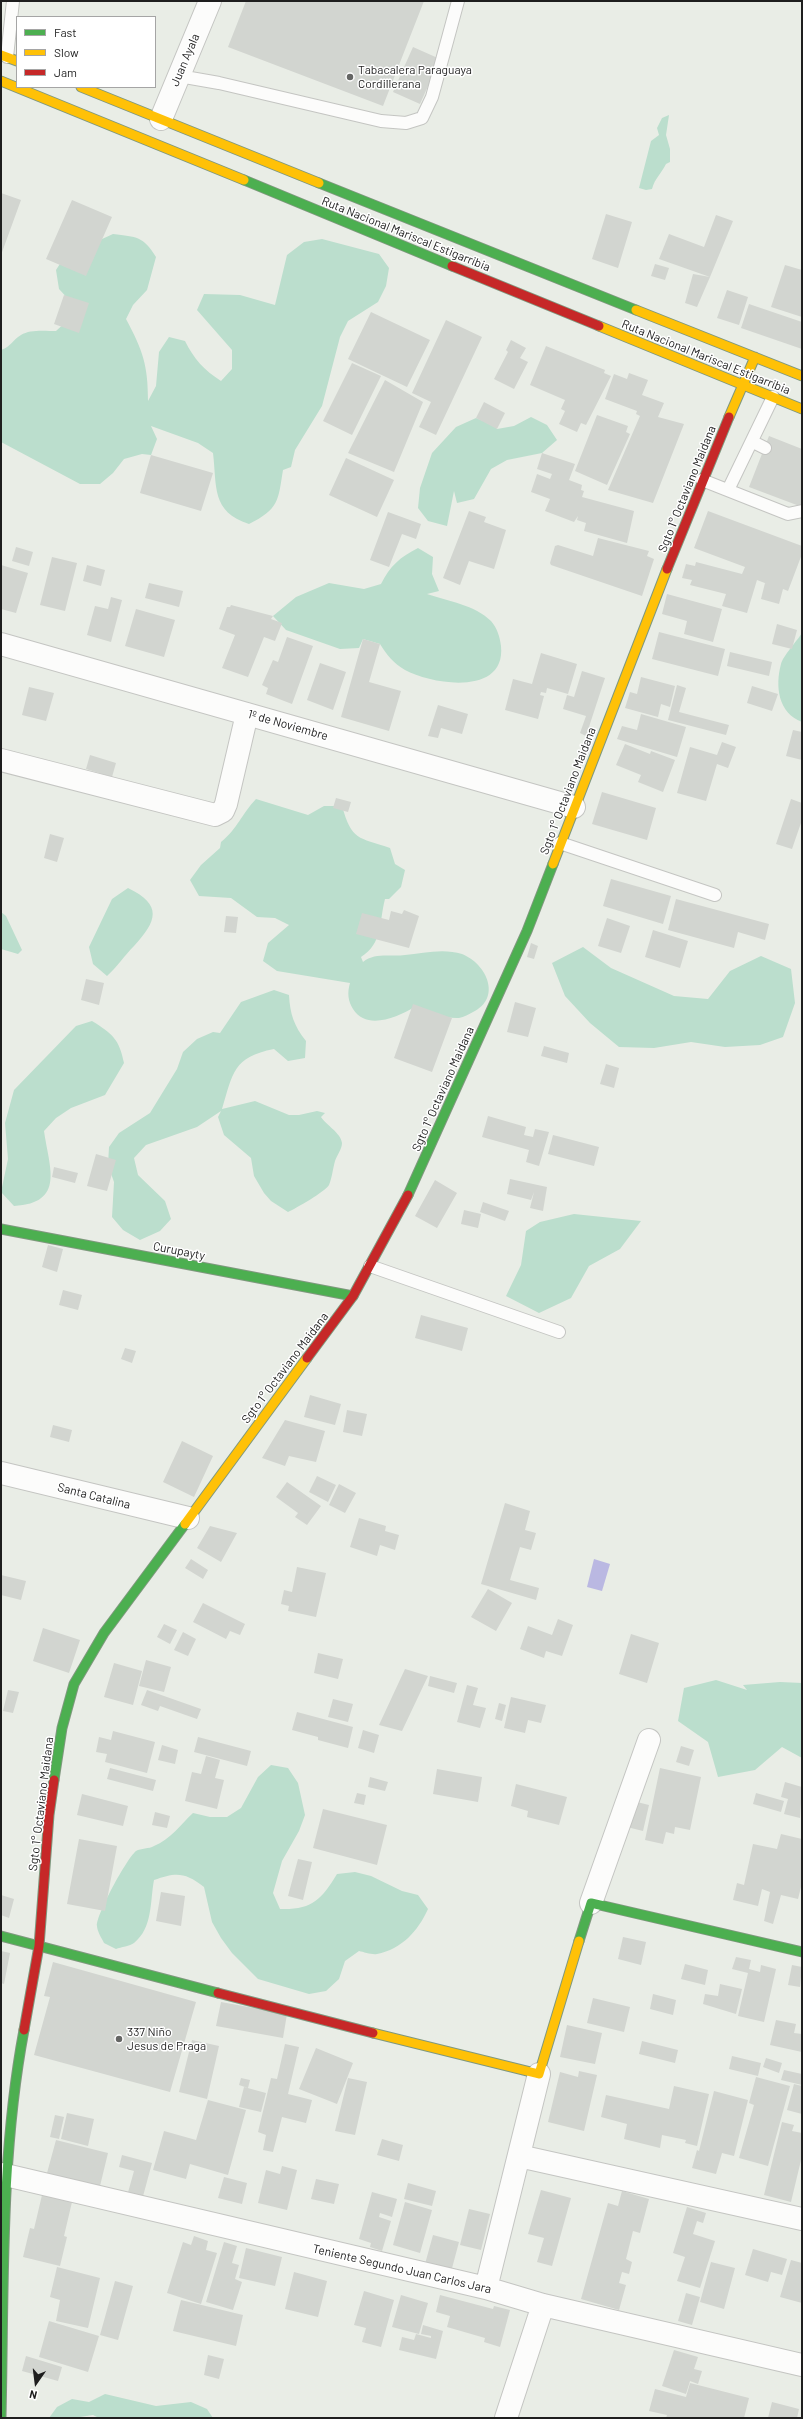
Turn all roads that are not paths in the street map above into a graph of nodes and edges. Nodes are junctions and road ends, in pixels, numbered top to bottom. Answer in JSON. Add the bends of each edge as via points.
{"nodes":[{"id":1,"x":13,"y":1,"type":"edge"},
{"id":2,"x":210,"y":1,"type":"edge"},
{"id":3,"x":458,"y":1,"type":"edge"},
{"id":4,"x":8,"y":58,"type":"edge"},
{"id":5,"x":179,"y":76,"type":"junction"},
{"id":6,"x":1,"y":81,"type":"edge"},
{"id":7,"x":16,"y":87,"type":"edge"},
{"id":8,"x":18,"y":88,"type":"edge"},
{"id":9,"x":83,"y":88,"type":"edge"},
{"id":10,"x":161,"y":120,"type":"junction"},
{"id":11,"x":755,"y":357,"type":"junction"},
{"id":12,"x":802,"y":376,"type":"edge"},
{"id":13,"x":743,"y":385,"type":"junction"},
{"id":14,"x":773,"y":397,"type":"junction"},
{"id":15,"x":802,"y":409,"type":"edge"},
{"id":16,"x":752,"y":442,"type":"junction"},
{"id":17,"x":765,"y":448,"type":"dead end"},
{"id":18,"x":702,"y":480,"type":"junction"},
{"id":19,"x":728,"y":490,"type":"junction"},
{"id":20,"x":802,"y":511,"type":"edge"},
{"id":21,"x":1,"y":644,"type":"edge"},
{"id":22,"x":248,"y":714,"type":"junction"},
{"id":23,"x":1,"y":760,"type":"edge"},
{"id":24,"x":574,"y":807,"type":"junction"},
{"id":25,"x":560,"y":843,"type":"junction"},
{"id":26,"x":715,"y":895,"type":"dead end"},
{"id":27,"x":1,"y":1230,"type":"edge"},
{"id":28,"x":370,"y":1266,"type":"junction"},
{"id":29,"x":353,"y":1296,"type":"junction"},
{"id":30,"x":559,"y":1332,"type":"dead end"},
{"id":31,"x":1,"y":1474,"type":"edge"},
{"id":32,"x":188,"y":1518,"type":"junction"},
{"id":33,"x":649,"y":1740,"type":"dead end"},
{"id":34,"x":591,"y":1903,"type":"junction"},
{"id":35,"x":1,"y":1936,"type":"edge"},
{"id":36,"x":39,"y":1946,"type":"junction"},
{"id":37,"x":802,"y":1952,"type":"edge"},
{"id":38,"x":539,"y":2074,"type":"junction"},
{"id":39,"x":519,"y":2156,"type":"junction"},
{"id":40,"x":4,"y":2175,"type":"edge"},
{"id":41,"x":802,"y":2219,"type":"edge"},
{"id":42,"x":486,"y":2288,"type":"junction"},
{"id":43,"x":543,"y":2305,"type":"junction"},
{"id":44,"x":2,"y":2312,"type":"edge"},
{"id":45,"x":802,"y":2365,"type":"edge"},
{"id":46,"x":1,"y":2397,"type":"edge"},
{"id":47,"x":1,"y":2418,"type":"edge"},
{"id":48,"x":506,"y":2418,"type":"edge"}],
"edges":[{"from":1,"to":4,"type":"lane"},
{"from":2,"to":5,"type":"street","name":"Juan Ayala"},
{"from":3,"to":5,"type":"lane","via":[[432,97],[422,118],[406,124],[381,122],[219,83]]},
{"from":5,"to":10,"type":"street","name":"Juan Ayala"},
{"from":6,"to":7,"type":"main road","name":"Ruta Nacional Mariscal Estigarribia"},
{"from":8,"to":13,"type":"main road","name":"Ruta Nacional Mariscal Estigarribia"},
{"from":9,"to":10,"type":"main road","name":"Ruta Nacional Mariscal Estigarribia"},
{"from":10,"to":11,"type":"main road","name":"Ruta Nacional Mariscal Estigarribia"},
{"from":11,"to":12,"type":"main road","name":"Ruta Nacional Mariscal Estigarribia"},
{"from":11,"to":13,"type":"main road","name":"Sgto 1° Octaviano Maidana"},
{"from":13,"to":14,"type":"main road","name":"Ruta Nacional Mariscal Estigarribia"},
{"from":13,"to":18,"type":"main road","name":"Sgto 1° Octaviano Maidana"},
{"from":14,"to":15,"type":"main road","name":"Ruta Nacional Mariscal Estigarribia"},
{"from":14,"to":16,"type":"lane"},
{"from":16,"to":17,"type":"lane"},
{"from":16,"to":19,"type":"lane"},
{"from":18,"to":19,"type":"lane"},
{"from":18,"to":24,"type":"main road","name":"Sgto 1° Octaviano Maidana"},
{"from":19,"to":20,"type":"lane","via":[[788,514]]},
{"from":21,"to":22,"type":"street","name":"1º de Noviembre"},
{"from":22,"to":23,"type":"street","via":[[226,804],[223,811],[215,815]]},
{"from":22,"to":24,"type":"street","name":"1º de Noviembre"},
{"from":24,"to":25,"type":"main road","name":"Sgto 1° Octaviano Maidana"},
{"from":25,"to":26,"type":"lane"},
{"from":25,"to":28,"type":"main road","name":"Sgto 1° Octaviano Maidana","via":[[527,931],[467,1068],[404,1204]]},
{"from":27,"to":29,"type":"main road","name":"Curupayty"},
{"from":28,"to":29,"type":"main road","name":"Sgto 1° Octaviano Maidana"},
{"from":28,"to":30,"type":"lane"},
{"from":29,"to":32,"type":"main road","name":"Sgto 1° Octaviano Maidana"},
{"from":31,"to":32,"type":"street","name":"Santa Catalina"},
{"from":32,"to":36,"type":"main road","name":"Sgto 1° Octaviano Maidana","via":[[104,1632],[74,1684],[62,1728],[49,1815]]},
{"from":33,"to":34,"type":"street"},
{"from":34,"to":37,"type":"main road"},
{"from":34,"to":38,"type":"main road"},
{"from":35,"to":36,"type":"main road"},
{"from":36,"to":38,"type":"main road"},
{"from":36,"to":40,"type":"main road","name":"Sgto 1° Octaviano Maidana","via":[[15,2076]]},
{"from":38,"to":39,"type":"street"},
{"from":39,"to":41,"type":"street"},
{"from":39,"to":42,"type":"street"},
{"from":40,"to":42,"type":"street","name":"Teniente Segundo Juan Carlos Jara"},
{"from":40,"to":44,"type":"main road","name":"Sgto 1° Octaviano Maidana"},
{"from":42,"to":43,"type":"street","name":"Teniente Segundo Juan Carlos Jara"},
{"from":43,"to":45,"type":"street","name":"Teniente Segundo Juan Carlos Jara"},
{"from":43,"to":48,"type":"street"},
{"from":44,"to":46,"type":"main road","name":"Sgto 1° Octaviano Maidana"},
{"from":46,"to":47,"type":"main road","name":"Sgto 1° Octaviano Maidana"}]}
